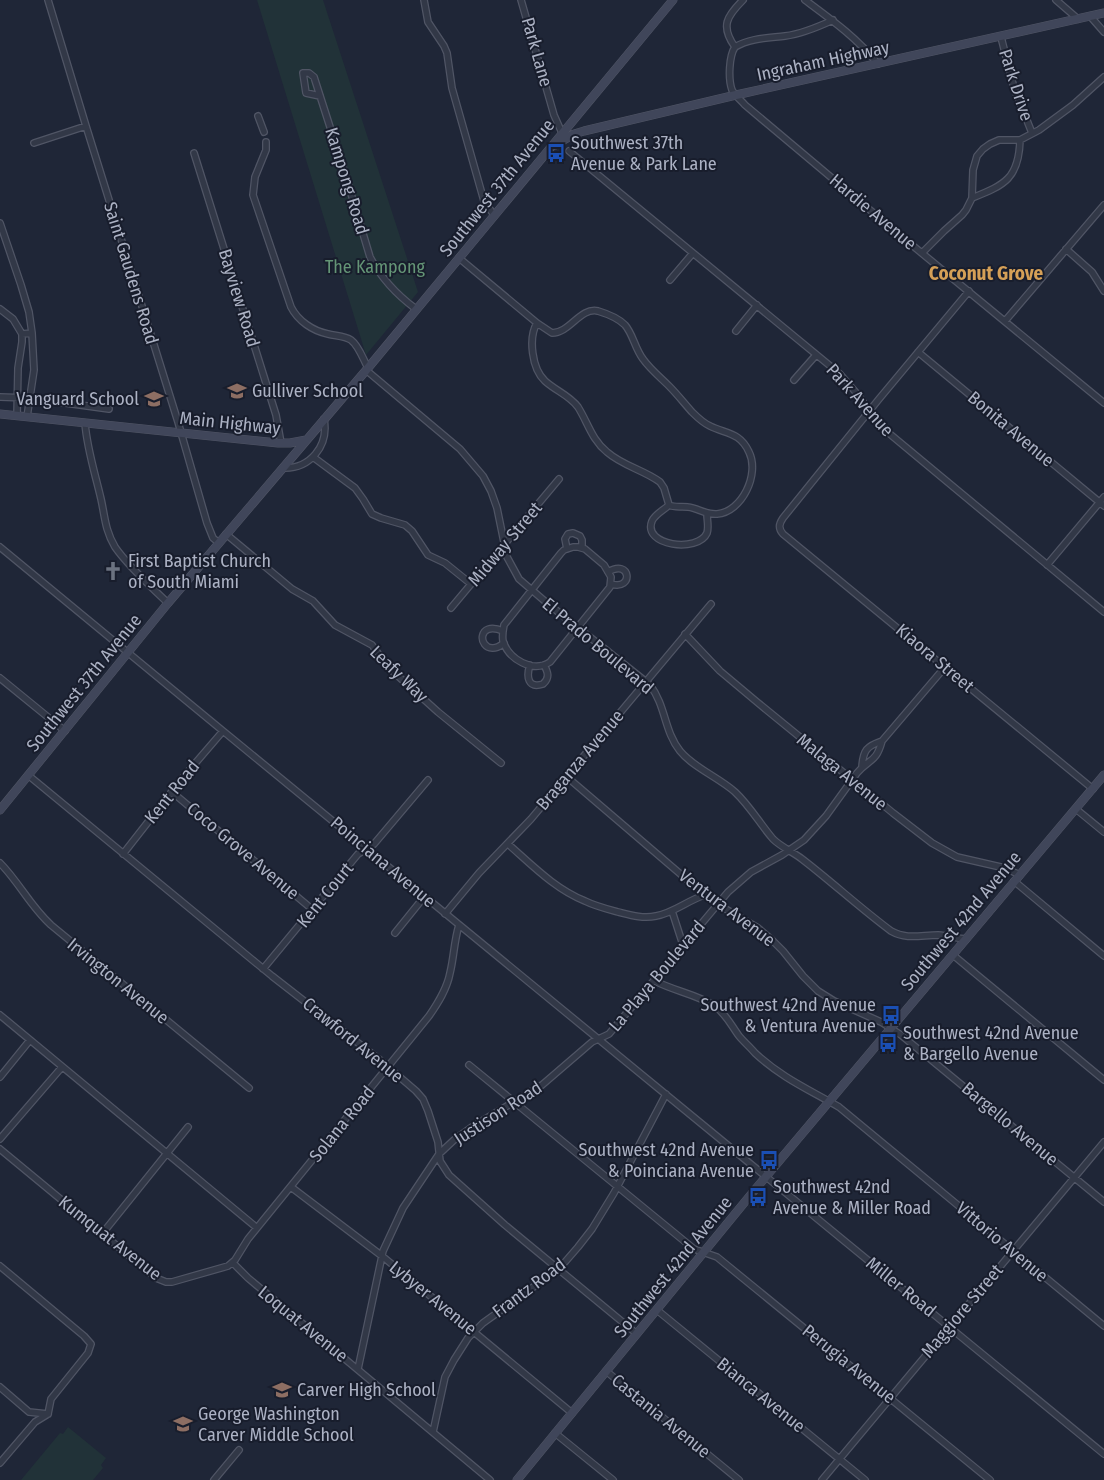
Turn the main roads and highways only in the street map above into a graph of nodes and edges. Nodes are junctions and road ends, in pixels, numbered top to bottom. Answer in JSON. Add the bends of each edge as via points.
{"nodes":[{"id":1,"x":673,"y":0,"type":"edge"},
{"id":2,"x":1104,"y":13,"type":"edge"},
{"id":3,"x":551,"y":147,"type":"junction"},
{"id":4,"x":0,"y":414,"type":"edge"},
{"id":5,"x":307,"y":440,"type":"junction"},
{"id":6,"x":282,"y":444,"type":"junction"},
{"id":7,"x":286,"y":465,"type":"junction"},
{"id":8,"x":1104,"y":775,"type":"edge"},
{"id":9,"x":0,"y":810,"type":"edge"},
{"id":10,"x":517,"y":1480,"type":"edge"}],
"edges":[{"from":1,"to":3,"type":"main road","name":"Southwest 37th Avenue"},
{"from":2,"to":3,"type":"main road","name":"Ingraham Highway","via":[[579,132]]},
{"from":3,"to":5,"type":"main road","name":"Southwest 37th Avenue"},
{"from":4,"to":6,"type":"main road","name":"Main Highway"},
{"from":5,"to":6,"type":"main road","name":"Main Highway"},
{"from":5,"to":7,"type":"main road","name":"Southwest 37th Avenue"},
{"from":6,"to":7,"type":"main road","via":[[287,450]]},
{"from":7,"to":9,"type":"main road","name":"Southwest 37th Avenue","via":[[168,603]]},
{"from":8,"to":10,"type":"main road","name":"Southwest 42nd Avenue"}]}
